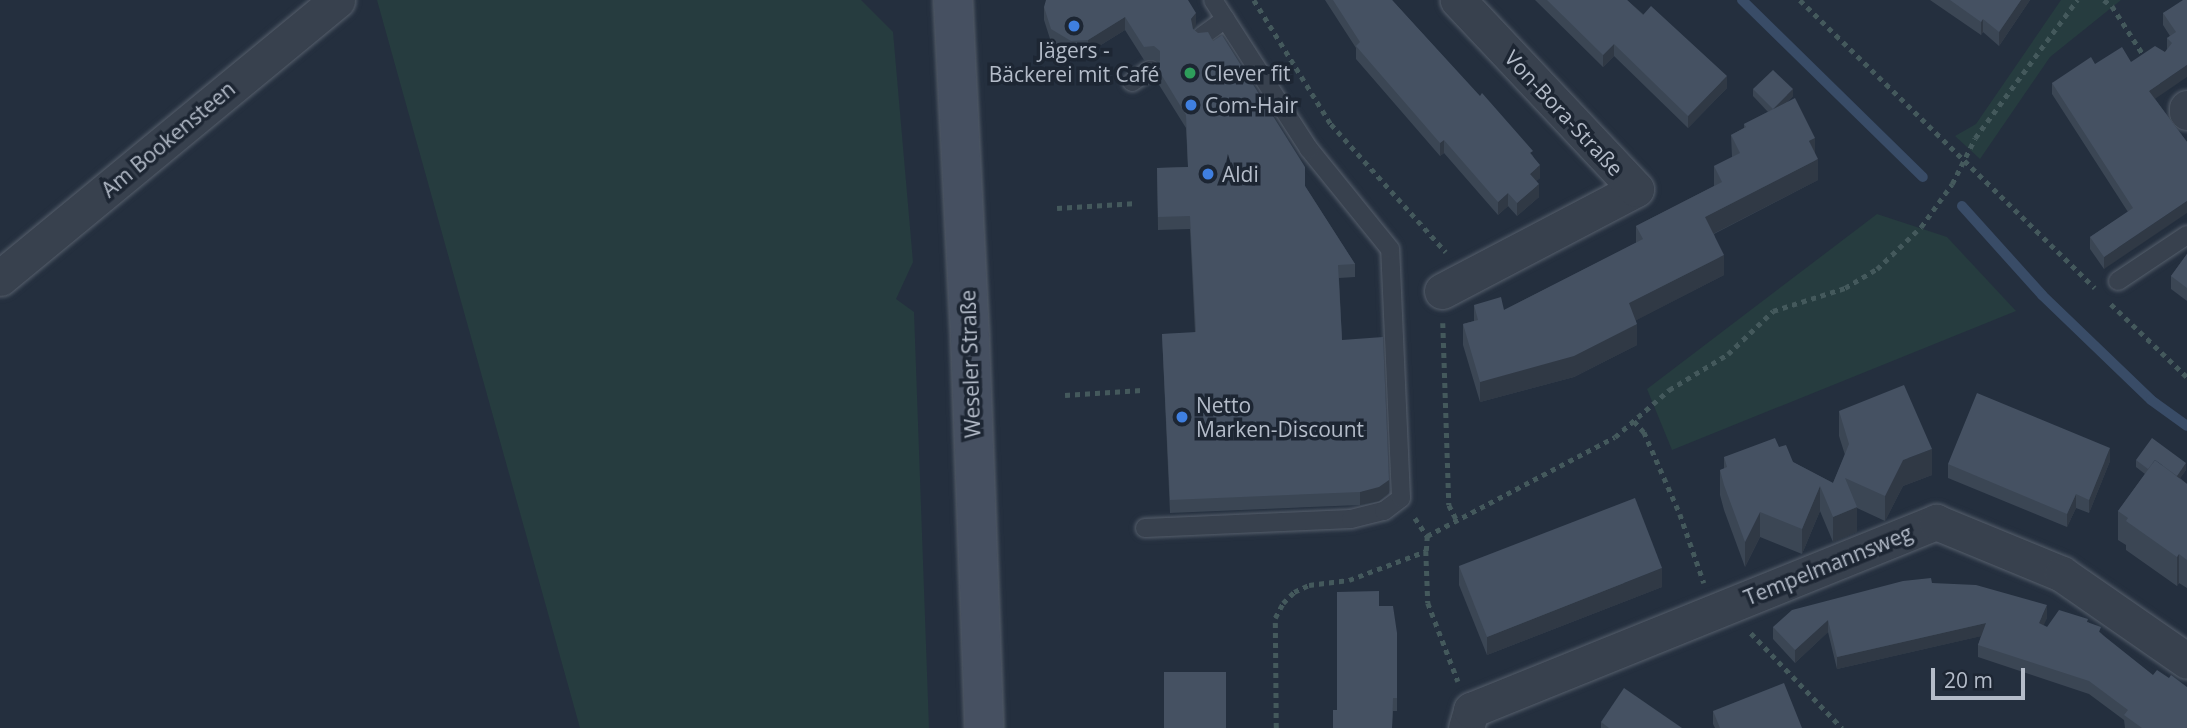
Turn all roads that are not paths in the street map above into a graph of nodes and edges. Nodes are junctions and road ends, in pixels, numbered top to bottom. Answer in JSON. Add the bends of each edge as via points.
{"nodes":[{"id":1,"x":337,"y":0,"type":"edge"},
{"id":2,"x":953,"y":0,"type":"edge"},
{"id":3,"x":1213,"y":0,"type":"edge"},
{"id":4,"x":1458,"y":0,"type":"edge"},
{"id":5,"x":1225,"y":19,"type":"junction"},
{"id":6,"x":1202,"y":36,"type":"edge"},
{"id":7,"x":1150,"y":70,"type":"dead end"},
{"id":8,"x":1132,"y":82,"type":"dead end"},
{"id":9,"x":2187,"y":235,"type":"edge"},
{"id":10,"x":0,"y":278,"type":"edge"},
{"id":11,"x":2118,"y":281,"type":"dead end"},
{"id":12,"x":1454,"y":285,"type":"road end"},
{"id":13,"x":1145,"y":528,"type":"dead end"},
{"id":14,"x":2187,"y":661,"type":"edge"},
{"id":15,"x":1469,"y":719,"type":"edge"},
{"id":16,"x":984,"y":728,"type":"edge"}],
"edges":[{"from":1,"to":10,"type":"street","name":"Am Bookensteen"},
{"from":2,"to":16,"type":"street","name":"Weseler Straße"},
{"from":3,"to":5,"type":"lane"},
{"from":4,"to":12,"type":"street","name":"Von-Bora-Straße","via":[[1636,190]]},
{"from":5,"to":6,"type":"lane"},
{"from":5,"to":13,"type":"lane","via":[[1309,149],[1390,249],[1401,498],[1384,511],[1352,519]]},
{"from":7,"to":8,"type":"lane"},
{"from":9,"to":11,"type":"lane"},
{"from":14,"to":15,"type":"street","name":"Tempelmannsweg","via":[[2062,574],[1936,522],[1716,609]]}]}
